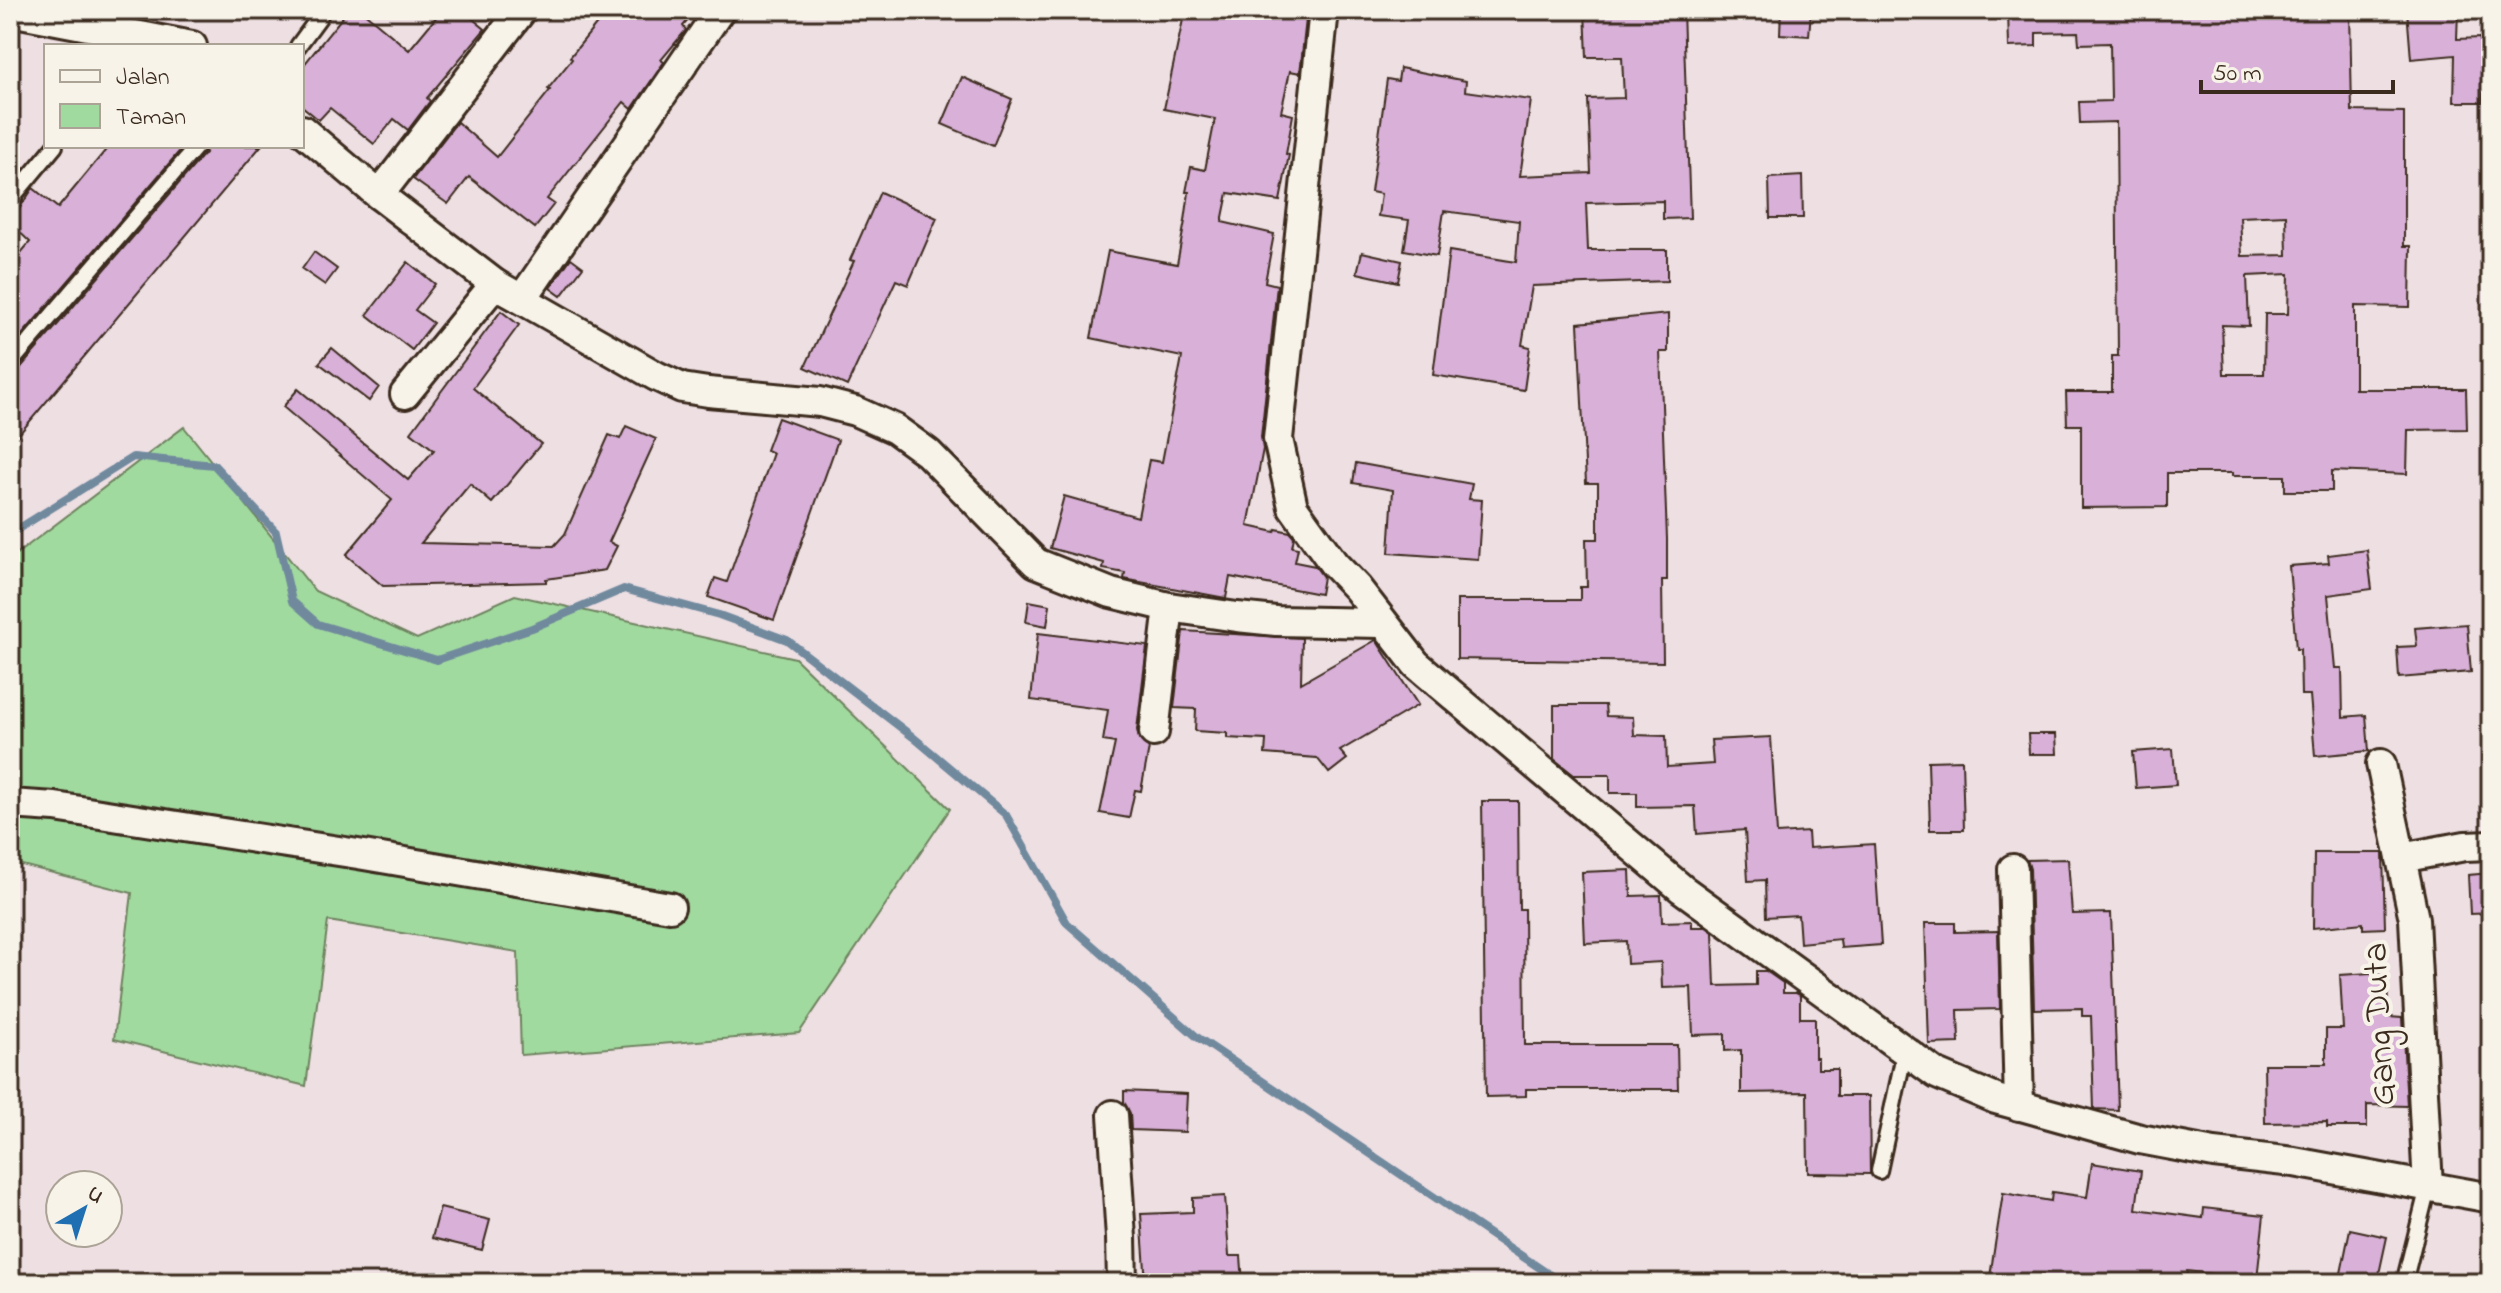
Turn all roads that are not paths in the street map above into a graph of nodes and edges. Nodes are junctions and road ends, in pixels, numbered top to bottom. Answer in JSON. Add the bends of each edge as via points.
{"nodes":[{"id":1,"x":522,"y":10,"type":"edge"},
{"id":2,"x":720,"y":10,"type":"edge"},
{"id":3,"x":1324,"y":10,"type":"edge"},
{"id":4,"x":10,"y":11,"type":"edge"},
{"id":5,"x":320,"y":16,"type":"dead end"},
{"id":6,"x":182,"y":44,"type":"edge"},
{"id":7,"x":299,"y":44,"type":"edge"},
{"id":8,"x":304,"y":132,"type":"edge"},
{"id":9,"x":53,"y":148,"type":"edge"},
{"id":10,"x":195,"y":148,"type":"edge"},
{"id":11,"x":13,"y":194,"type":"edge"},
{"id":12,"x":379,"y":195,"type":"junction"},
{"id":13,"x":10,"y":208,"type":"edge"},
{"id":14,"x":495,"y":284,"type":"junction"},
{"id":15,"x":522,"y":299,"type":"junction"},
{"id":16,"x":10,"y":364,"type":"edge"},
{"id":17,"x":405,"y":394,"type":"dead end"},
{"id":18,"x":1169,"y":607,"type":"junction"},
{"id":19,"x":1381,"y":623,"type":"junction"},
{"id":20,"x":1154,"y":732,"type":"dead end"},
{"id":21,"x":2381,"y":764,"type":"dead end"},
{"id":22,"x":10,"y":804,"type":"edge"},
{"id":23,"x":2491,"y":845,"type":"edge"},
{"id":24,"x":2401,"y":858,"type":"junction"},
{"id":25,"x":2013,"y":869,"type":"dead end"},
{"id":26,"x":670,"y":907,"type":"dead end"},
{"id":27,"x":1905,"y":1049,"type":"junction"},
{"id":28,"x":2019,"y":1106,"type":"junction"},
{"id":29,"x":1113,"y":1115,"type":"dead end"},
{"id":30,"x":1879,"y":1171,"type":"dead end"},
{"id":31,"x":2428,"y":1187,"type":"junction"},
{"id":32,"x":2491,"y":1198,"type":"edge"},
{"id":33,"x":1122,"y":1283,"type":"edge"},
{"id":34,"x":2404,"y":1283,"type":"edge"}],
"edges":[{"from":1,"to":12,"type":"street"},
{"from":2,"to":15,"type":"street"},
{"from":3,"to":19,"type":"street","via":[[1278,439],[1293,507]]},
{"from":4,"to":6,"type":"street"},
{"from":5,"to":7,"type":"lane"},
{"from":8,"to":12,"type":"street"},
{"from":9,"to":11,"type":"lane"},
{"from":10,"to":16,"type":"lane"},
{"from":11,"to":13,"type":"lane"},
{"from":12,"to":14,"type":"street"},
{"from":14,"to":15,"type":"street"},
{"from":14,"to":17,"type":"street"},
{"from":15,"to":18,"type":"street","via":[[682,388],[820,402],[895,429],[928,453],[1036,563],[1111,593]]},
{"from":18,"to":19,"type":"street","via":[[1276,621]]},
{"from":18,"to":20,"type":"street"},
{"from":19,"to":27,"type":"street","via":[[1416,664],[1682,889]]},
{"from":21,"to":24,"type":"street","name":"Gang Duta"},
{"from":22,"to":26,"type":"street","via":[[328,849]]},
{"from":23,"to":24,"type":"street"},
{"from":24,"to":31,"type":"street","name":"Gang Duta","via":[[2414,919]]},
{"from":25,"to":28,"type":"street"},
{"from":27,"to":28,"type":"street","via":[[1965,1088]]},
{"from":27,"to":30,"type":"lane"},
{"from":28,"to":31,"type":"street","via":[[2176,1147]]},
{"from":29,"to":33,"type":"street"},
{"from":31,"to":32,"type":"street"},
{"from":31,"to":34,"type":"lane"}]}
